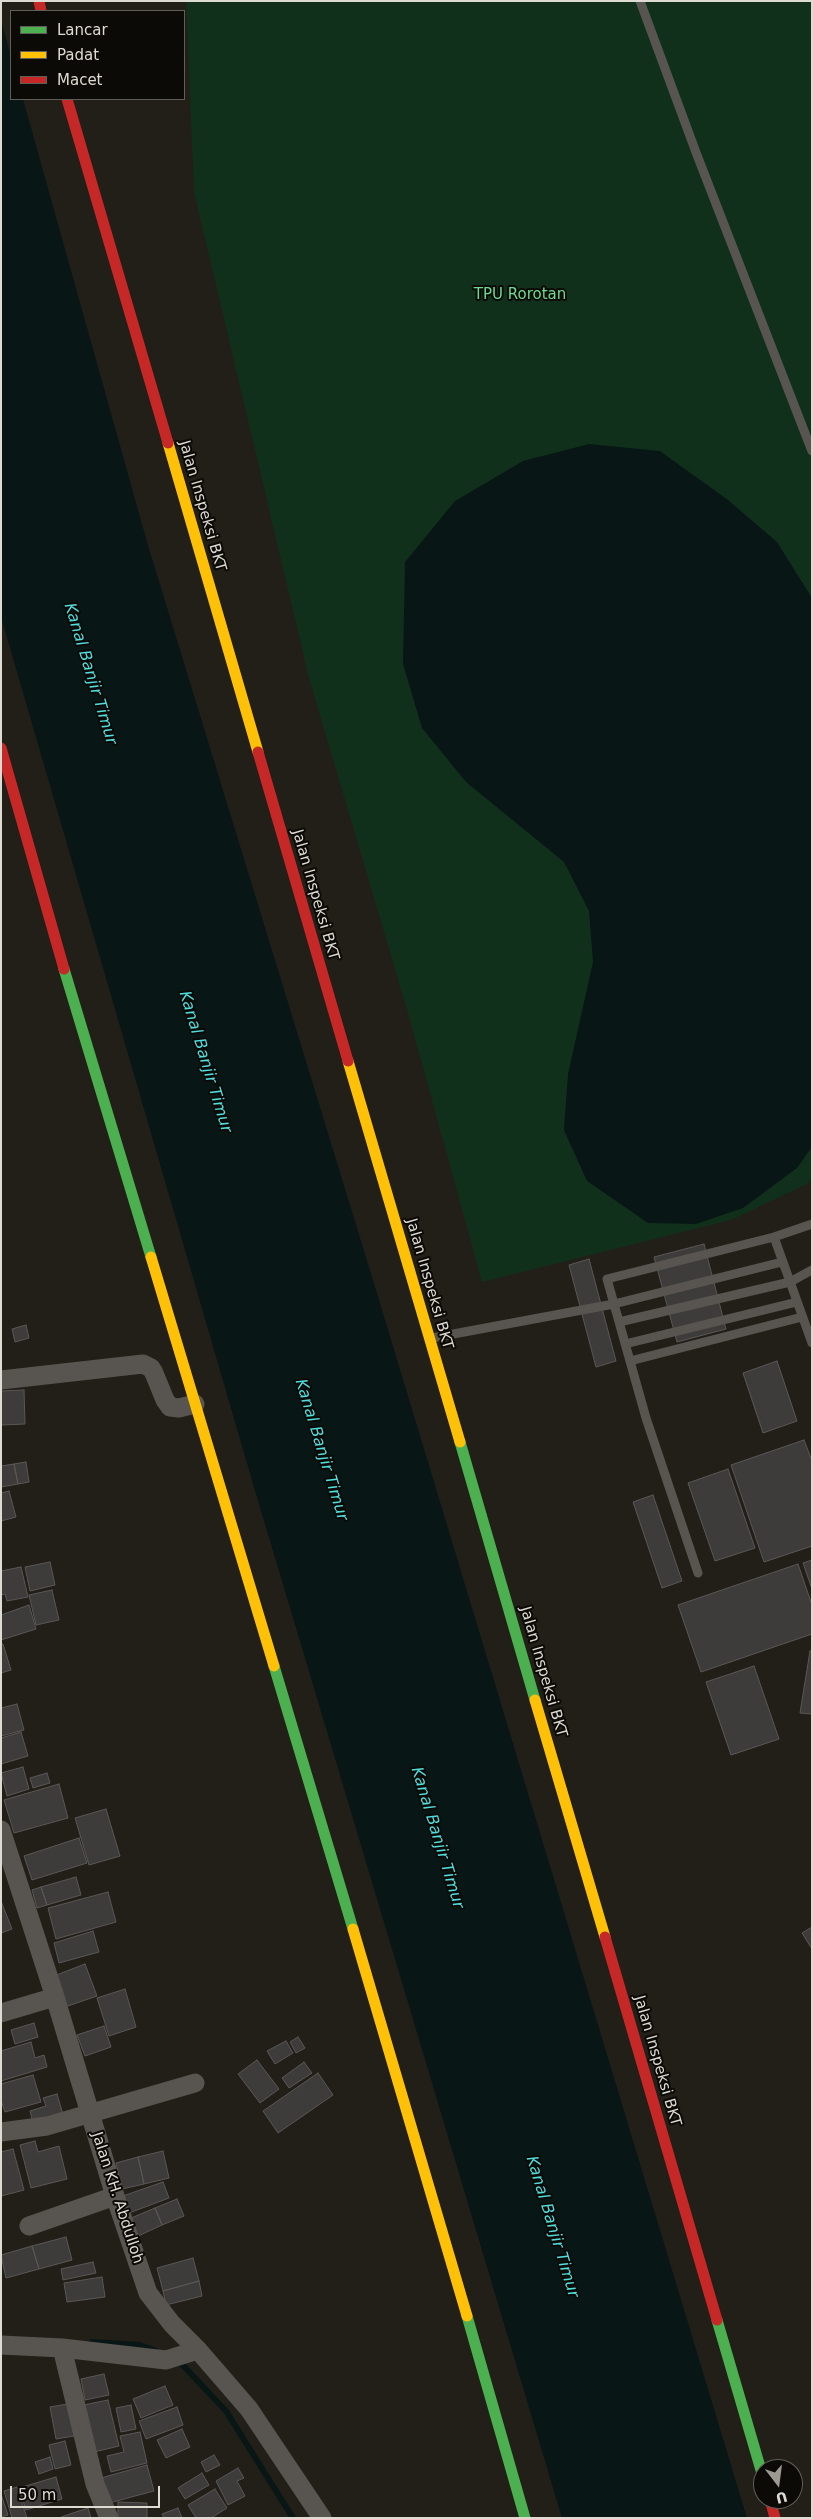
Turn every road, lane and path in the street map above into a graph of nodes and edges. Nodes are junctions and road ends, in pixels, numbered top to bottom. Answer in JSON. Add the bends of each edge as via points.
{"nodes":[{"id":1,"x":640,"y":1,"type":"edge"},
{"id":2,"x":67,"y":100,"type":"edge"},
{"id":3,"x":812,"y":451,"type":"edge"},
{"id":4,"x":1,"y":748,"type":"edge"},
{"id":5,"x":812,"y":1224,"type":"edge"},
{"id":6,"x":774,"y":1237,"type":"junction"},
{"id":7,"x":782,"y":1262,"type":"junction"},
{"id":8,"x":812,"y":1270,"type":"edge"},
{"id":9,"x":790,"y":1282,"type":"junction"},
{"id":10,"x":797,"y":1302,"type":"junction"},
{"id":11,"x":614,"y":1304,"type":"junction"},
{"id":12,"x":802,"y":1317,"type":"junction"},
{"id":13,"x":619,"y":1322,"type":"junction"},
{"id":14,"x":430,"y":1338,"type":"junction"},
{"id":15,"x":812,"y":1343,"type":"edge"},
{"id":16,"x":625,"y":1344,"type":"junction"},
{"id":17,"x":630,"y":1361,"type":"junction"},
{"id":18,"x":1,"y":1380,"type":"edge"},
{"id":19,"x":195,"y":1404,"type":"junction"},
{"id":20,"x":698,"y":1573,"type":"dead end"},
{"id":21,"x":1,"y":1830,"type":"edge"},
{"id":22,"x":55,"y":1997,"type":"junction"},
{"id":23,"x":1,"y":2013,"type":"edge"},
{"id":24,"x":196,"y":2083,"type":"dead end"},
{"id":25,"x":90,"y":2114,"type":"junction"},
{"id":26,"x":1,"y":2132,"type":"edge"},
{"id":27,"x":115,"y":2196,"type":"junction"},
{"id":28,"x":29,"y":2226,"type":"dead end"},
{"id":29,"x":1,"y":2345,"type":"edge"},
{"id":30,"x":62,"y":2348,"type":"junction"},
{"id":31,"x":182,"y":2355,"type":"junction"},
{"id":32,"x":758,"y":2459,"type":"edge"},
{"id":33,"x":109,"y":2518,"type":"edge"},
{"id":34,"x":322,"y":2518,"type":"edge"},
{"id":35,"x":525,"y":2518,"type":"edge"}],
"edges":[{"from":1,"to":3,"type":"lane"},
{"from":2,"to":14,"type":"street","name":"Jalan Inspeksi BKT"},
{"from":4,"to":19,"type":"street"},
{"from":5,"to":6,"type":"lane"},
{"from":6,"to":7,"type":"lane"},
{"from":6,"to":11,"type":"lane","via":[[607,1279]]},
{"from":7,"to":9,"type":"lane"},
{"from":7,"to":11,"type":"lane"},
{"from":8,"to":9,"type":"lane"},
{"from":9,"to":10,"type":"lane"},
{"from":9,"to":13,"type":"lane"},
{"from":10,"to":12,"type":"lane"},
{"from":10,"to":16,"type":"lane"},
{"from":11,"to":13,"type":"lane"},
{"from":11,"to":14,"type":"lane"},
{"from":12,"to":15,"type":"lane"},
{"from":12,"to":17,"type":"lane"},
{"from":13,"to":16,"type":"lane"},
{"from":14,"to":32,"type":"street","name":"Jalan Inspeksi BKT"},
{"from":16,"to":17,"type":"lane"},
{"from":17,"to":20,"type":"lane"},
{"from":18,"to":19,"type":"street","via":[[143,1364],[151,1368],[170,1407]]},
{"from":19,"to":35,"type":"street","via":[[415,2134]]},
{"from":21,"to":22,"type":"street","name":"Jalan KH. Abdulloh"},
{"from":22,"to":23,"type":"street"},
{"from":22,"to":25,"type":"street","name":"Jalan KH. Abdulloh"},
{"from":24,"to":25,"type":"street"},
{"from":25,"to":26,"type":"street","via":[[47,2126]]},
{"from":25,"to":27,"type":"street","name":"Jalan KH. Abdulloh"},
{"from":27,"to":28,"type":"street"},
{"from":27,"to":31,"type":"street","name":"Jalan KH. Abdulloh","via":[[148,2293],[172,2324]]},
{"from":29,"to":30,"type":"street"},
{"from":30,"to":31,"type":"street"},
{"from":30,"to":33,"type":"street","via":[[95,2484]]},
{"from":31,"to":34,"type":"street","name":"Jalan KH. Abdulloh","via":[[249,2409]]}]}
